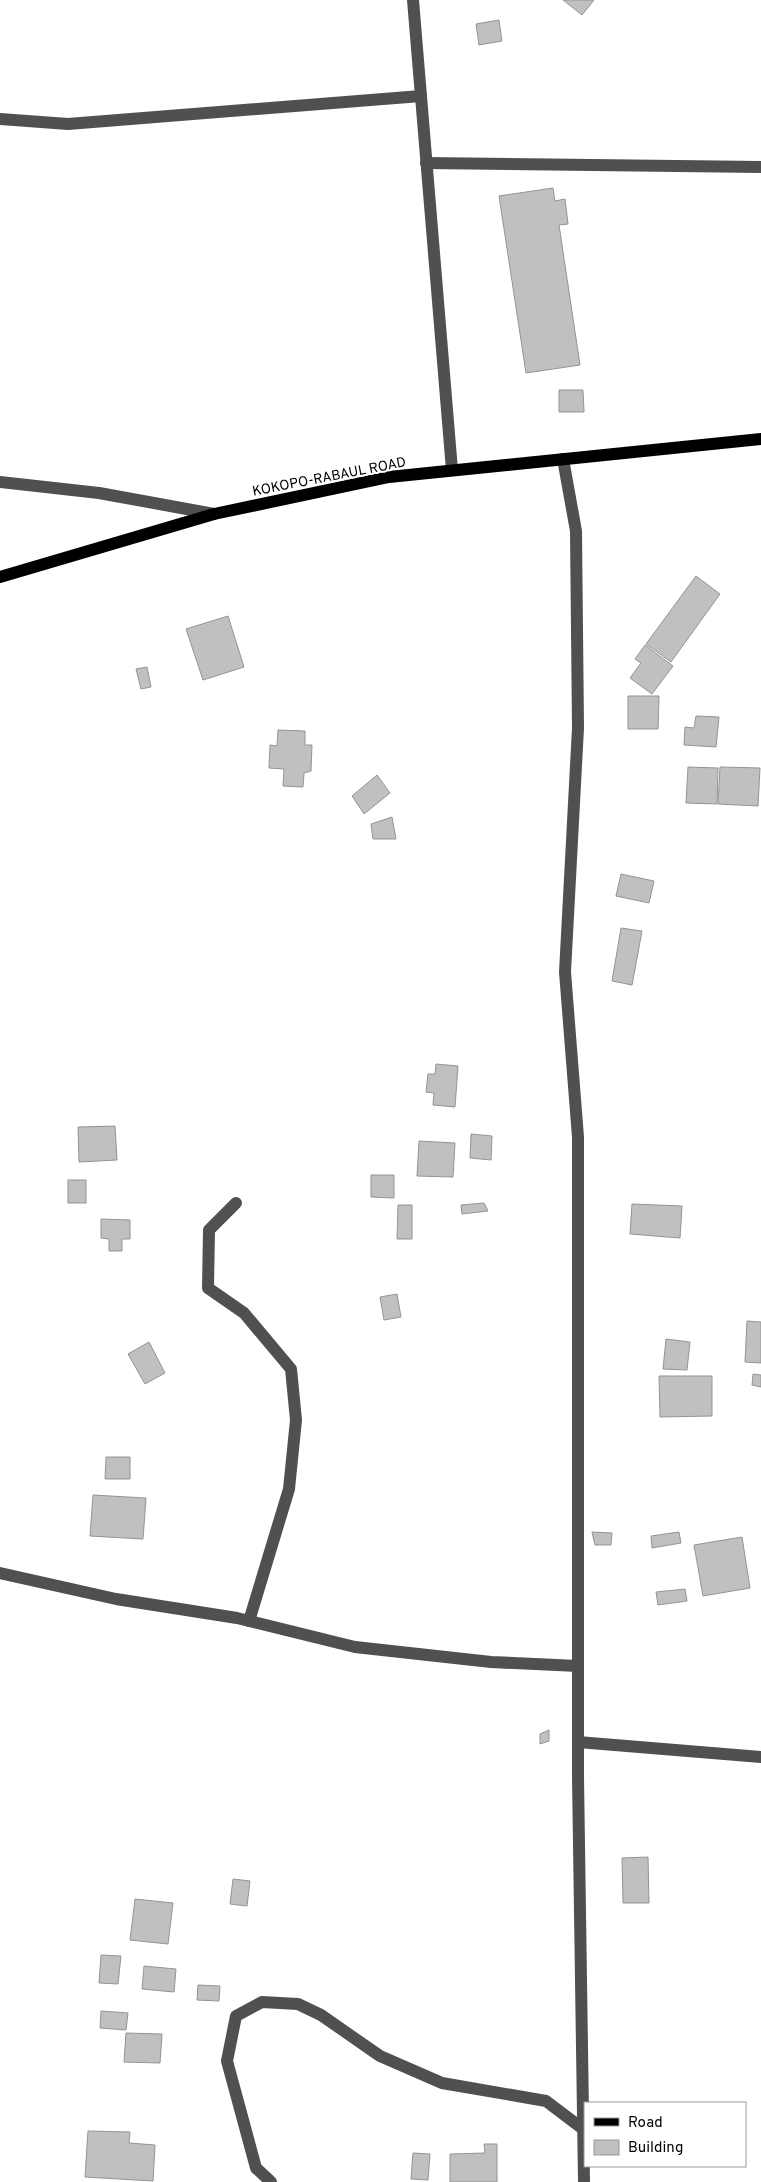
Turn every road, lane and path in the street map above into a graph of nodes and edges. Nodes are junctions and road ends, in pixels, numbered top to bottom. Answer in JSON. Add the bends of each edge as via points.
{"nodes":[{"id":1,"x":413,"y":0,"type":"edge"},
{"id":2,"x":420,"y":96,"type":"junction"},
{"id":3,"x":0,"y":119,"type":"edge"},
{"id":4,"x":426,"y":163,"type":"junction"},
{"id":5,"x":761,"y":167,"type":"edge"},
{"id":6,"x":761,"y":439,"type":"edge"},
{"id":7,"x":563,"y":459,"type":"junction"},
{"id":8,"x":452,"y":470,"type":"junction"},
{"id":9,"x":0,"y":482,"type":"edge"},
{"id":10,"x":214,"y":514,"type":"junction"},
{"id":11,"x":0,"y":577,"type":"edge"},
{"id":12,"x":236,"y":1203,"type":"dead end"},
{"id":13,"x":0,"y":1573,"type":"edge"},
{"id":14,"x":249,"y":1621,"type":"junction"},
{"id":15,"x":578,"y":1666,"type":"junction"},
{"id":16,"x":578,"y":1742,"type":"junction"},
{"id":17,"x":761,"y":1757,"type":"edge"},
{"id":18,"x":583,"y":2129,"type":"junction"},
{"id":19,"x":271,"y":2182,"type":"edge"},
{"id":20,"x":584,"y":2182,"type":"edge"}],
"edges":[{"from":1,"to":2,"type":"street"},
{"from":2,"to":3,"type":"street","via":[[68,124]]},
{"from":2,"to":4,"type":"street"},
{"from":4,"to":5,"type":"street"},
{"from":4,"to":8,"type":"street"},
{"from":6,"to":7,"type":"main road","name":"KOKOPO-RABAUL ROAD"},
{"from":7,"to":8,"type":"main road","name":"KOKOPO-RABAUL ROAD"},
{"from":7,"to":15,"type":"street","via":[[576,531],[578,728],[565,972],[578,1137]]},
{"from":8,"to":10,"type":"main road","name":"KOKOPO-RABAUL ROAD","via":[[389,477]]},
{"from":9,"to":10,"type":"street","via":[[99,493]]},
{"from":10,"to":11,"type":"main road","name":"KOKOPO-RABAUL ROAD"},
{"from":12,"to":14,"type":"street","via":[[209,1230],[208,1288],[244,1313],[291,1369],[296,1420],[289,1489]]},
{"from":13,"to":14,"type":"street","via":[[116,1599]]},
{"from":14,"to":15,"type":"street","via":[[355,1647],[491,1662]]},
{"from":15,"to":16,"type":"street"},
{"from":16,"to":17,"type":"street"},
{"from":16,"to":18,"type":"street"},
{"from":18,"to":19,"type":"street","via":[[546,2101],[442,2083],[380,2056],[321,2015],[298,2004],[262,2002],[236,2016],[227,2061],[256,2168]]},
{"from":18,"to":20,"type":"street"}]}
